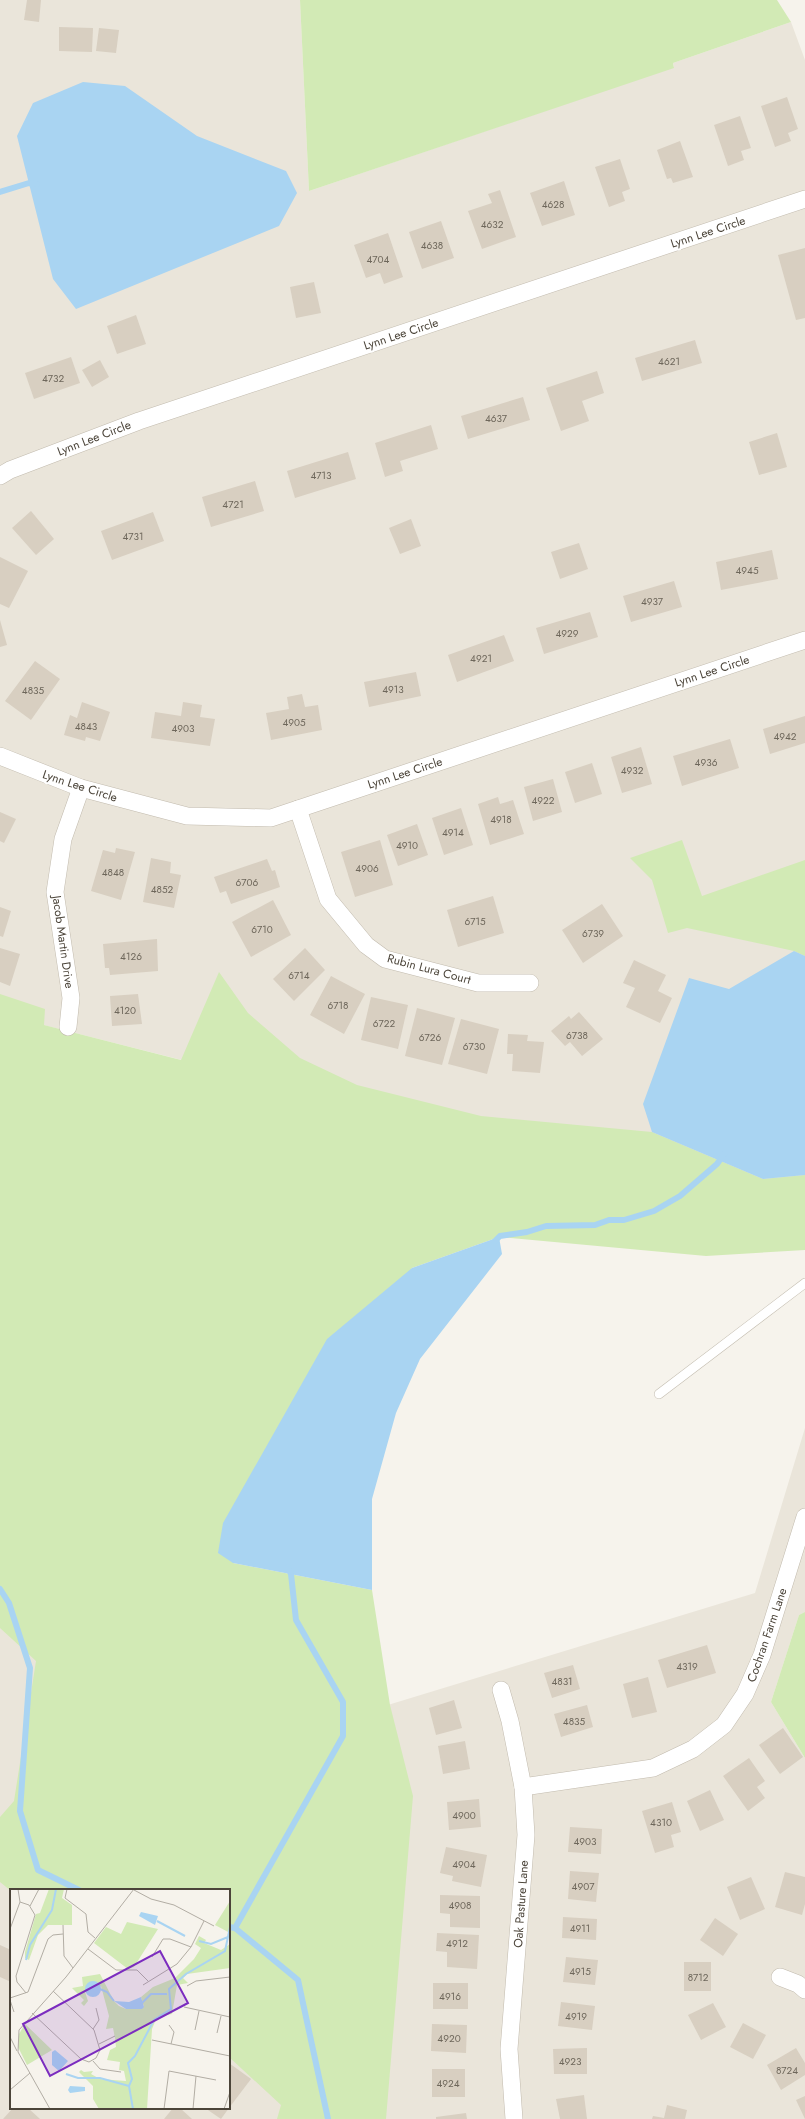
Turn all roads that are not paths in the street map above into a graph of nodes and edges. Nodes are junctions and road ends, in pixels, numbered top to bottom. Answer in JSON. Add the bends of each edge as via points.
{"nodes":[{"id":1,"x":805,"y":199,"type":"edge"},
{"id":2,"x":0,"y":476,"type":"edge"},
{"id":3,"x":805,"y":640,"type":"edge"},
{"id":4,"x":0,"y":756,"type":"edge"},
{"id":5,"x":81,"y":788,"type":"junction"},
{"id":6,"x":298,"y":809,"type":"junction"},
{"id":7,"x":530,"y":983,"type":"dead end"},
{"id":8,"x":68,"y":1027,"type":"dead end"},
{"id":9,"x":805,"y":1283,"type":"edge"},
{"id":10,"x":658,"y":1394,"type":"dead end"},
{"id":11,"x":805,"y":1517,"type":"edge"},
{"id":12,"x":501,"y":1690,"type":"dead end"},
{"id":13,"x":523,"y":1787,"type":"junction"},
{"id":14,"x":780,"y":1977,"type":"dead end"},
{"id":15,"x":805,"y":1990,"type":"edge"},
{"id":16,"x":514,"y":2119,"type":"edge"}],
"edges":[{"from":1,"to":2,"type":"street","name":"Lynn Lee Circle","via":[[139,421]]},
{"from":3,"to":6,"type":"street","name":"Lynn Lee Circle"},
{"from":4,"to":5,"type":"street","name":"Lynn Lee Circle"},
{"from":5,"to":6,"type":"street","name":"Lynn Lee Circle","via":[[188,816],[271,818]]},
{"from":5,"to":8,"type":"street","name":"Jacob Martin Drive","via":[[63,839],[55,892],[71,998]]},
{"from":6,"to":7,"type":"street","name":"Rubin Lura Court","via":[[328,899],[366,945],[385,959],[478,983]]},
{"from":9,"to":10,"type":"lane"},
{"from":11,"to":13,"type":"street","name":"Cochran Farm Lane","via":[[762,1655],[745,1694],[724,1725],[692,1749],[653,1768]]},
{"from":12,"to":13,"type":"street","name":"Oak Pasture Lane"},
{"from":13,"to":16,"type":"street","name":"Oak Pasture Lane","via":[[526,1835],[509,2049]]},
{"from":14,"to":15,"type":"street","via":[[798,1984]]}]}
